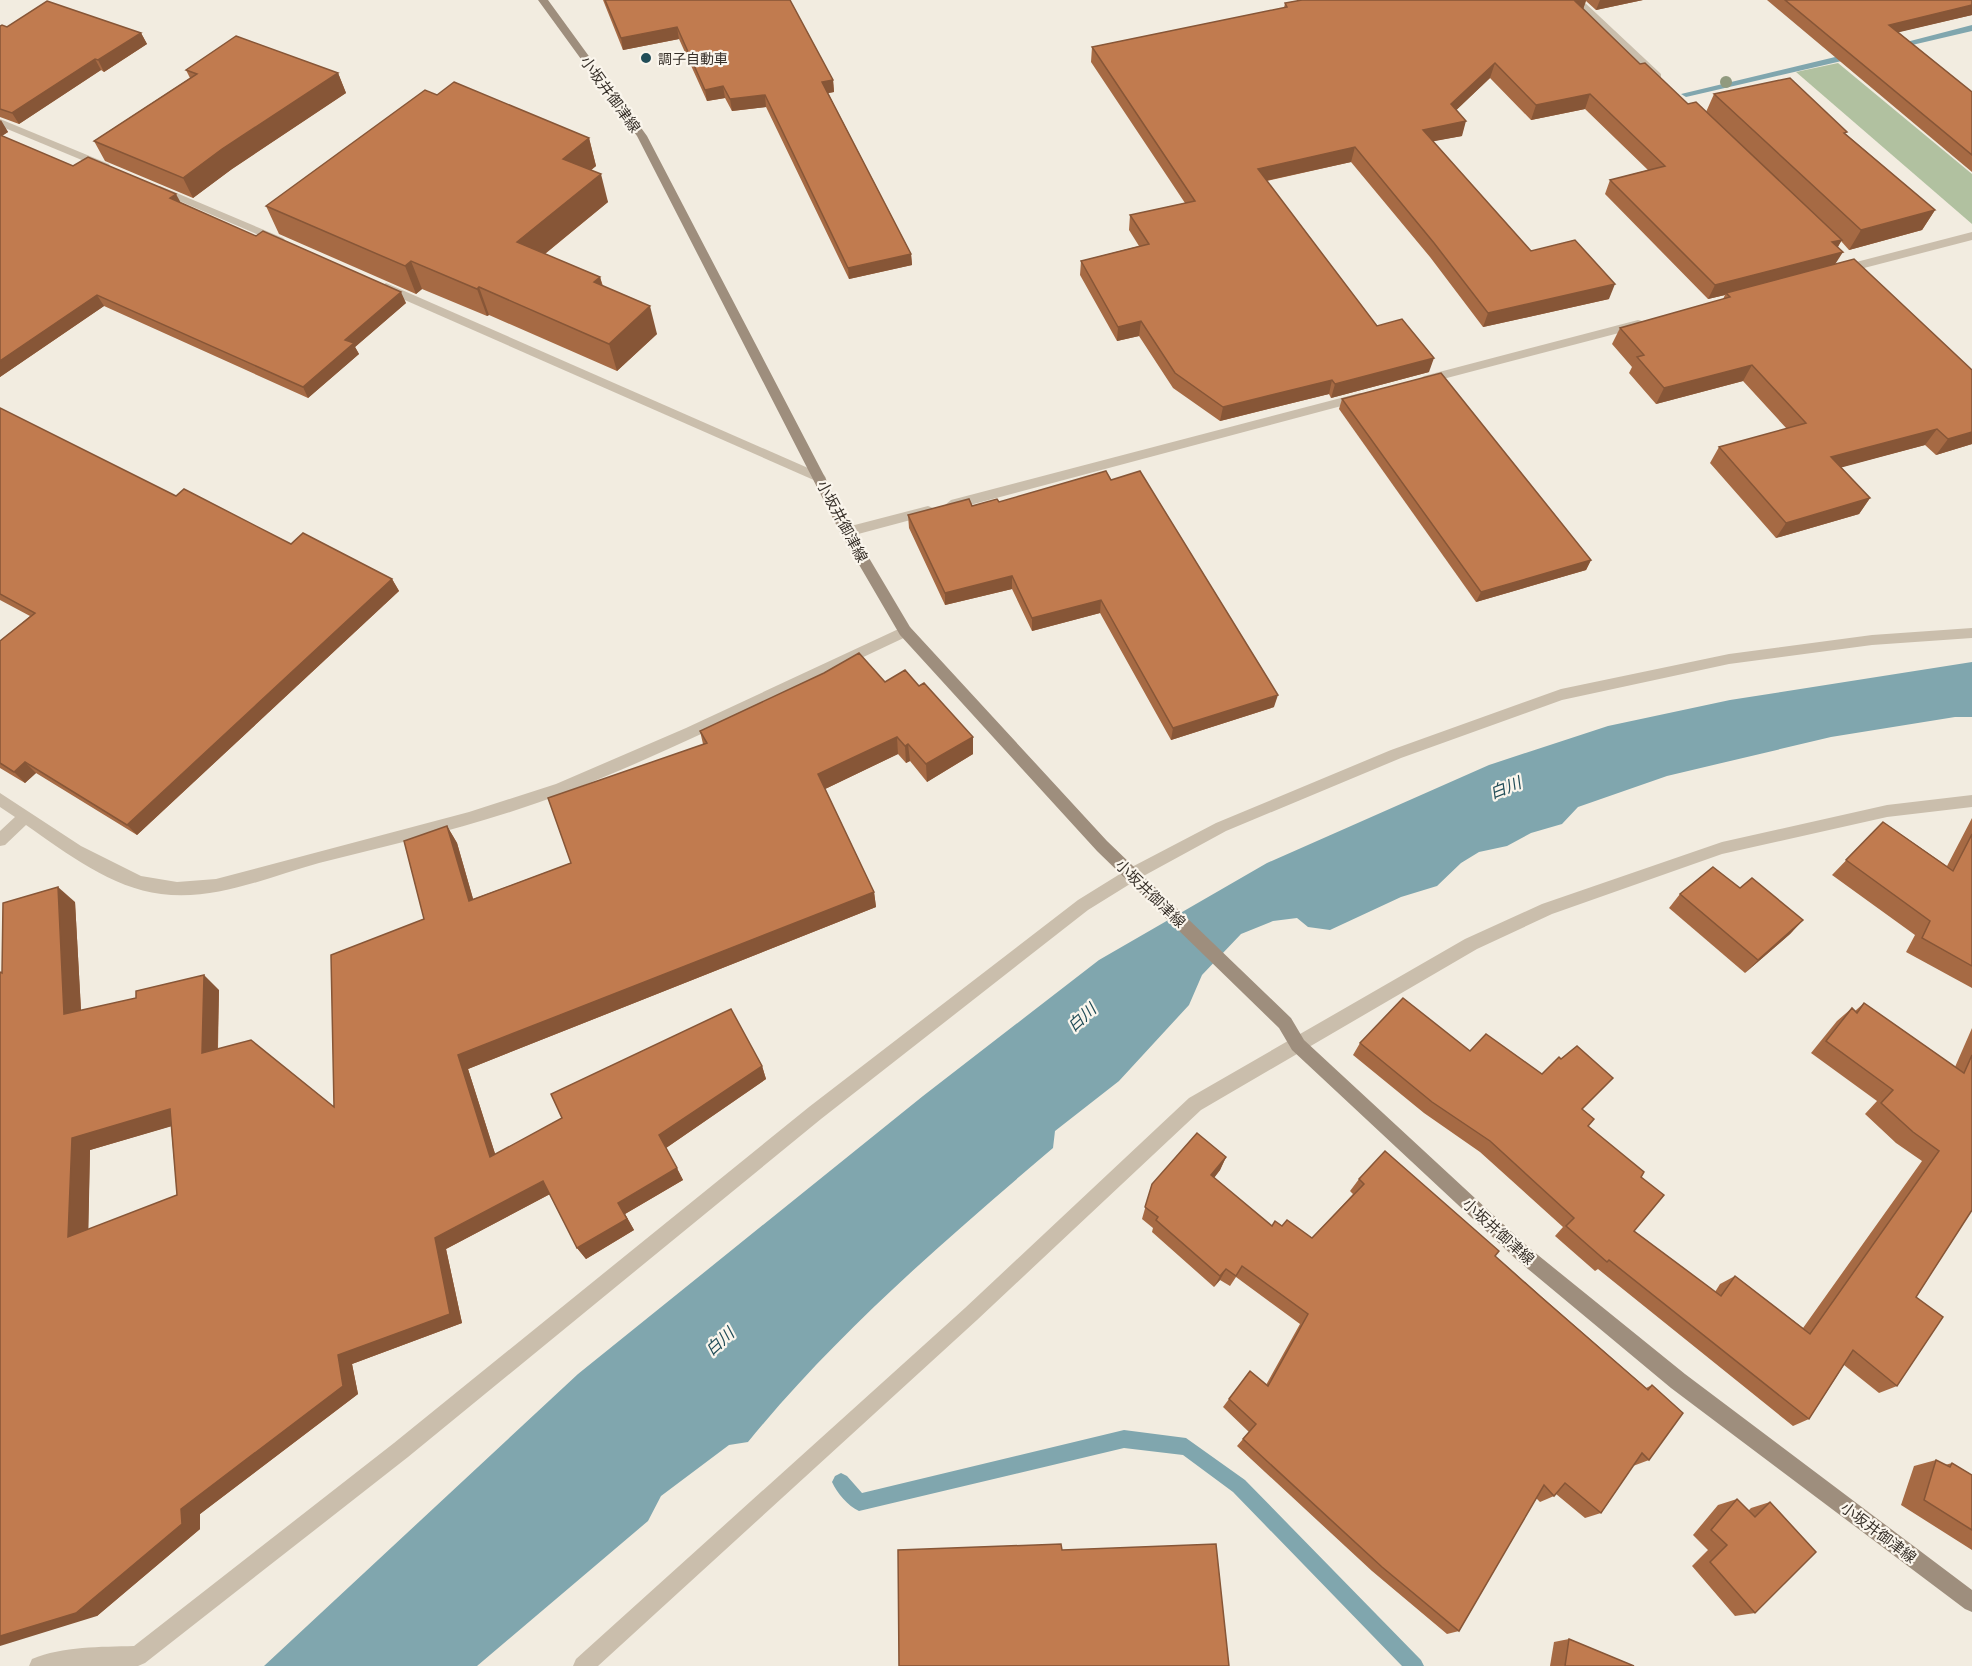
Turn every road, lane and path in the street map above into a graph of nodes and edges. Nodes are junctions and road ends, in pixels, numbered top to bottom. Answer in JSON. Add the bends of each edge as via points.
{"nodes":[{"id":1,"x":543,"y":0,"type":"edge"},
{"id":2,"x":1576,"y":0,"type":"edge"},
{"id":3,"x":1662,"y":81,"type":"edge"},
{"id":4,"x":0,"y":122,"type":"edge"},
{"id":5,"x":120,"y":173,"type":"edge"},
{"id":6,"x":153,"y":187,"type":"edge"},
{"id":7,"x":1972,"y":236,"type":"edge"},
{"id":8,"x":296,"y":248,"type":"edge"},
{"id":9,"x":1823,"y":275,"type":"edge"},
{"id":10,"x":372,"y":281,"type":"edge"},
{"id":11,"x":1651,"y":320,"type":"edge"},
{"id":12,"x":1410,"y":384,"type":"edge"},
{"id":13,"x":1375,"y":393,"type":"edge"},
{"id":14,"x":820,"y":478,"type":"junction"},
{"id":15,"x":847,"y":532,"type":"junction"},
{"id":16,"x":905,"y":631,"type":"junction"},
{"id":17,"x":1972,"y":633,"type":"edge"},
{"id":18,"x":0,"y":799,"type":"edge"},
{"id":19,"x":1972,"y":801,"type":"edge"},
{"id":20,"x":24,"y":818,"type":"junction"},
{"id":21,"x":0,"y":840,"type":"edge"},
{"id":22,"x":1133,"y":874,"type":"junction"},
{"id":23,"x":1298,"y":1046,"type":"junction"},
{"id":24,"x":1972,"y":1602,"type":"edge"},
{"id":25,"x":39,"y":1666,"type":"edge"},
{"id":26,"x":584,"y":1666,"type":"edge"}],
"edges":[{"from":1,"to":14,"type":"main road","name":"小坂井御津線","via":[[642,136]]},
{"from":2,"to":3,"type":"street"},
{"from":4,"to":5,"type":"street"},
{"from":6,"to":8,"type":"street"},
{"from":7,"to":9,"type":"street"},
{"from":10,"to":14,"type":"street"},
{"from":11,"to":12,"type":"street"},
{"from":13,"to":15,"type":"street"},
{"from":14,"to":15,"type":"main road","name":"小坂井御津線"},
{"from":15,"to":16,"type":"main road","name":"小坂井御津線"},
{"from":16,"to":20,"type":"street","via":[[660,746],[559,788],[444,825],[201,888],[159,887],[124,876]]},
{"from":16,"to":22,"type":"main road","name":"小坂井御津線","via":[[1102,846]]},
{"from":17,"to":22,"type":"street","via":[[1872,640],[1730,659],[1561,695],[1396,754],[1221,827]]},
{"from":18,"to":20,"type":"street"},
{"from":19,"to":23,"type":"street","via":[[1887,811],[1722,848],[1547,909],[1471,944]]},
{"from":20,"to":21,"type":"street"},
{"from":22,"to":23,"type":"main road","name":"小坂井御津線","via":[[1285,1023]]},
{"from":22,"to":25,"type":"street","via":[[1083,905],[815,1113],[401,1450],[138,1656],[82,1658]]},
{"from":23,"to":24,"type":"main road","name":"小坂井御津線","via":[[1522,1253],[1678,1381]]},
{"from":23,"to":26,"type":"street","via":[[1195,1104]]}]}
